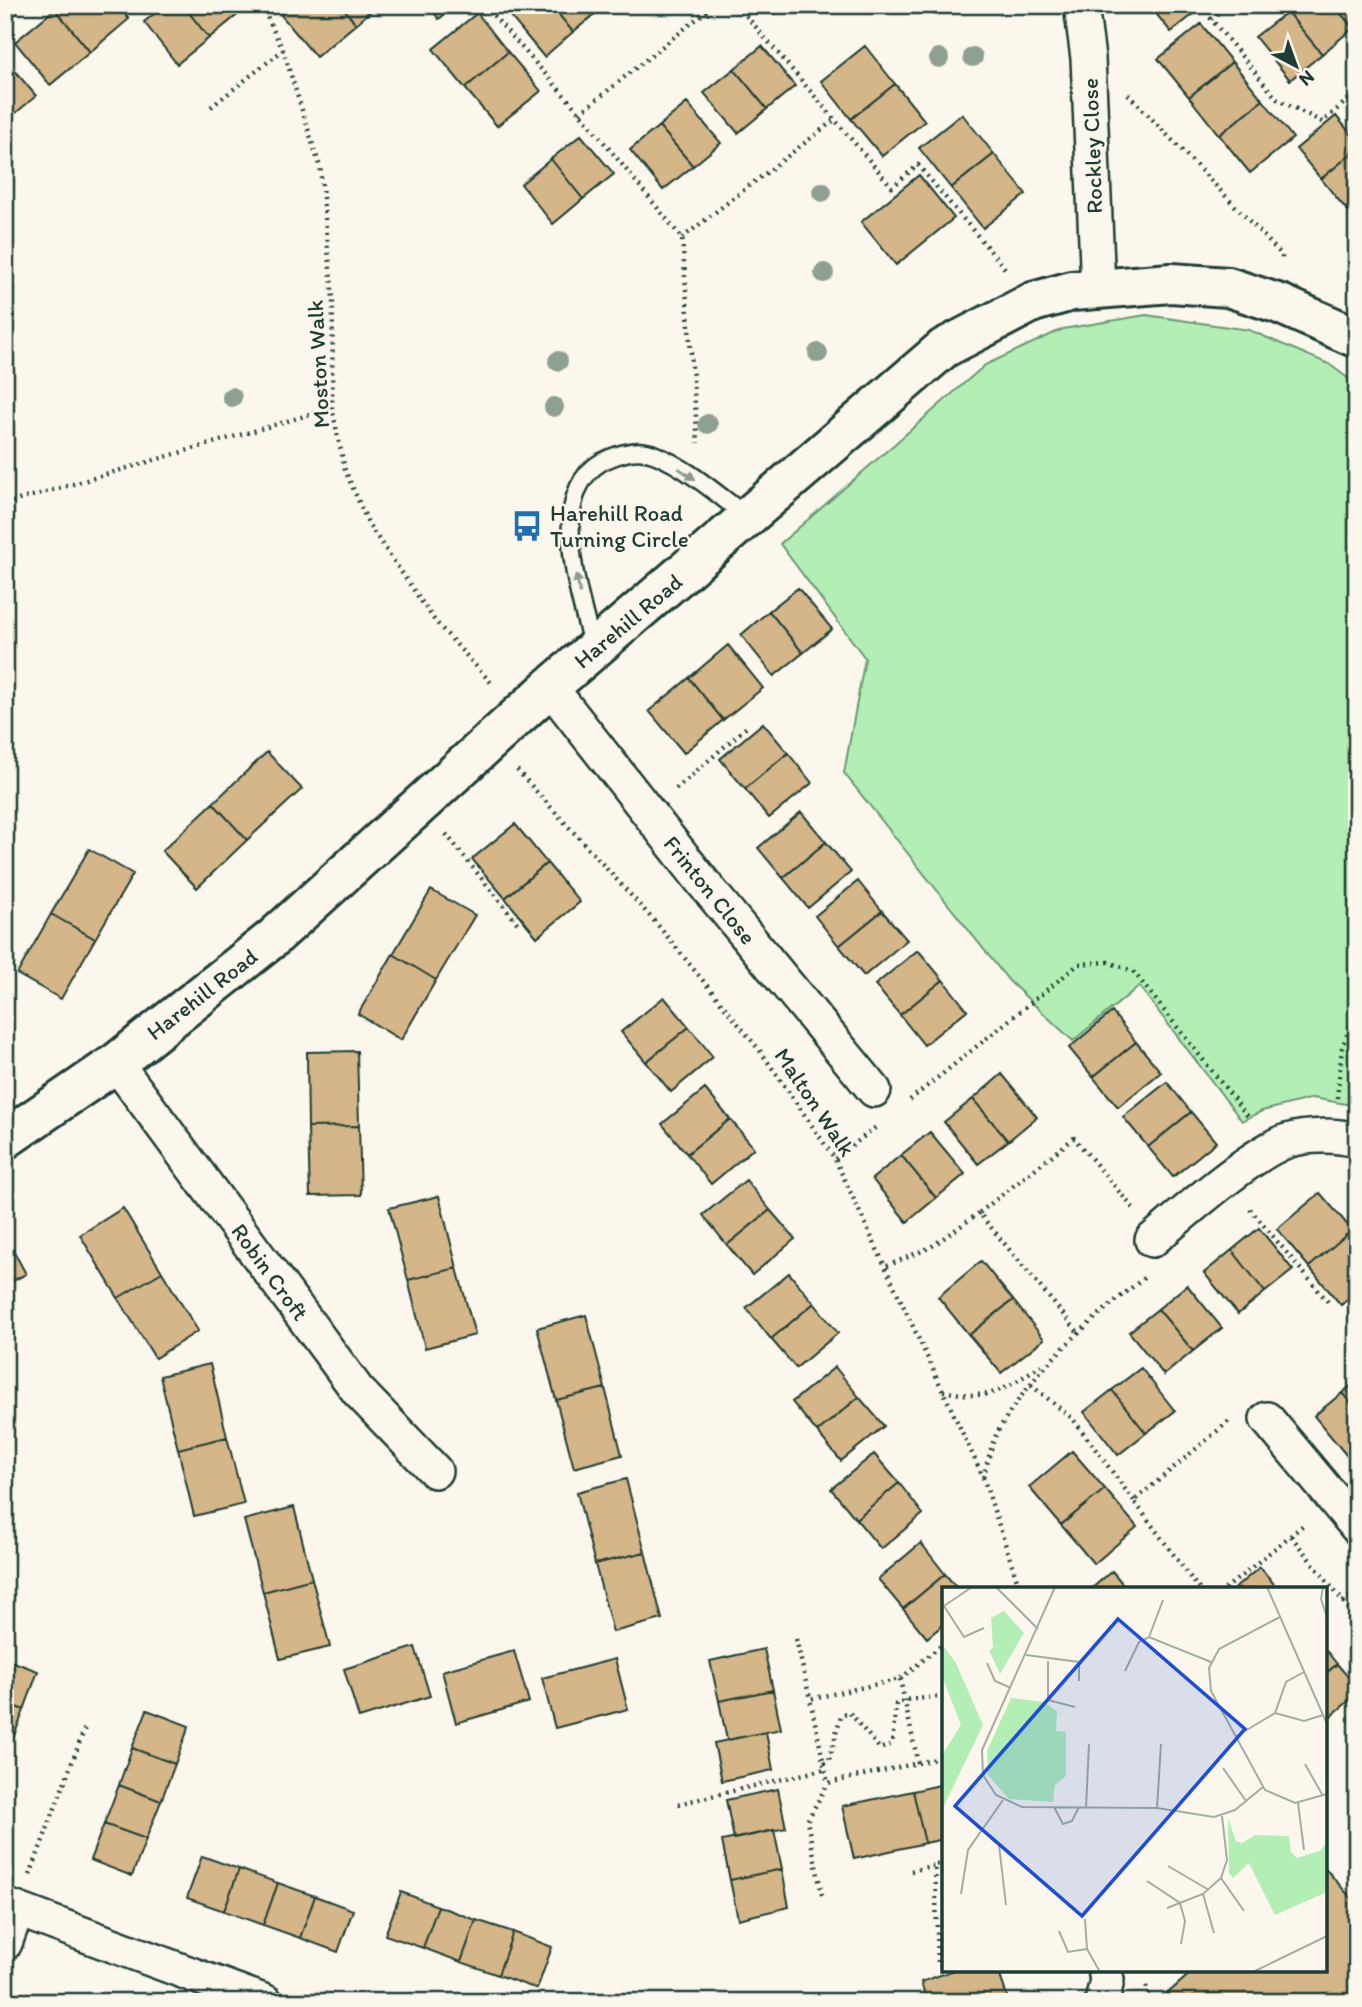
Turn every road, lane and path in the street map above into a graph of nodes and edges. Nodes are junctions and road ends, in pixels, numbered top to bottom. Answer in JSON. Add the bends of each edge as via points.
{"nodes":[{"id":1,"x":25,"y":5,"type":"edge"},
{"id":2,"x":261,"y":5,"type":"edge"},
{"id":3,"x":484,"y":5,"type":"edge"},
{"id":4,"x":714,"y":5,"type":"edge"},
{"id":5,"x":737,"y":5,"type":"edge"},
{"id":6,"x":1081,"y":5,"type":"edge"},
{"id":7,"x":1228,"y":5,"type":"edge"},
{"id":8,"x":5,"y":21,"type":"edge"},
{"id":9,"x":283,"y":50,"type":"junction"},
{"id":10,"x":1088,"y":58,"type":"junction"},
{"id":11,"x":1357,"y":92,"type":"edge"},
{"id":12,"x":211,"y":107,"type":"dead end"},
{"id":13,"x":580,"y":113,"type":"junction"},
{"id":14,"x":833,"y":121,"type":"junction"},
{"id":15,"x":682,"y":238,"type":"junction"},
{"id":16,"x":1098,"y":288,"type":"junction"},
{"id":17,"x":1033,"y":302,"type":"junction"},
{"id":18,"x":1280,"y":304,"type":"junction"},
{"id":19,"x":1357,"y":338,"type":"edge"},
{"id":20,"x":332,"y":408,"type":"junction"},
{"id":21,"x":701,"y":483,"type":"junction"},
{"id":22,"x":5,"y":504,"type":"edge"},
{"id":23,"x":748,"y":518,"type":"junction"},
{"id":24,"x":594,"y":650,"type":"junction"},
{"id":25,"x":550,"y":687,"type":"junction"},
{"id":26,"x":520,"y":715,"type":"junction"},
{"id":27,"x":749,"y":725,"type":"dead end"},
{"id":28,"x":490,"y":741,"type":"junction"},
{"id":29,"x":421,"y":804,"type":"junction"},
{"id":30,"x":649,"y":813,"type":"junction"},
{"id":31,"x":518,"y":924,"type":"dead end"},
{"id":32,"x":1357,"y":1009,"type":"edge"},
{"id":33,"x":116,"y":1063,"type":"junction"},
{"id":34,"x":909,"y":1102,"type":"dead end"},
{"id":35,"x":880,"y":1106,"type":"joint"},
{"id":36,"x":5,"y":1139,"type":"edge"},
{"id":37,"x":1345,"y":1139,"type":"edge"},
{"id":38,"x":1273,"y":1148,"type":"junction"},
{"id":39,"x":835,"y":1159,"type":"junction"},
{"id":40,"x":1227,"y":1181,"type":"junction"},
{"id":41,"x":979,"y":1213,"type":"junction"},
{"id":42,"x":1155,"y":1238,"type":"junction"},
{"id":43,"x":887,"y":1266,"type":"junction"},
{"id":44,"x":1329,"y":1303,"type":"dead end"},
{"id":45,"x":1077,"y":1331,"type":"junction"},
{"id":46,"x":1050,"y":1359,"type":"junction"},
{"id":47,"x":1031,"y":1385,"type":"junction"},
{"id":48,"x":943,"y":1391,"type":"junction"},
{"id":49,"x":1267,"y":1419,"type":"joint"},
{"id":50,"x":435,"y":1471,"type":"dead end"},
{"id":51,"x":983,"y":1477,"type":"junction"},
{"id":52,"x":1333,"y":1499,"type":"junction"},
{"id":53,"x":1134,"y":1501,"type":"junction"},
{"id":54,"x":1357,"y":1527,"type":"edge"},
{"id":55,"x":1291,"y":1536,"type":"junction"},
{"id":56,"x":1019,"y":1587,"type":"edge"},
{"id":57,"x":1198,"y":1587,"type":"edge"},
{"id":58,"x":1227,"y":1587,"type":"edge"},
{"id":59,"x":1357,"y":1591,"type":"edge"},
{"id":60,"x":1343,"y":1602,"type":"junction"},
{"id":61,"x":1357,"y":1619,"type":"edge"},
{"id":62,"x":796,"y":1639,"type":"dead end"},
{"id":63,"x":942,"y":1645,"type":"edge"},
{"id":64,"x":900,"y":1679,"type":"junction"},
{"id":65,"x":937,"y":1697,"type":"dead end"},
{"id":66,"x":810,"y":1699,"type":"junction"},
{"id":67,"x":905,"y":1700,"type":"junction"},
{"id":68,"x":86,"y":1725,"type":"dead end"},
{"id":69,"x":942,"y":1757,"type":"edge"},
{"id":70,"x":918,"y":1763,"type":"junction"},
{"id":71,"x":824,"y":1766,"type":"junction"},
{"id":72,"x":828,"y":1783,"type":"junction"},
{"id":73,"x":678,"y":1804,"type":"dead end"},
{"id":74,"x":942,"y":1863,"type":"edge"},
{"id":75,"x":934,"y":1865,"type":"junction"},
{"id":76,"x":911,"y":1871,"type":"dead end"},
{"id":77,"x":822,"y":1895,"type":"dead end"},
{"id":78,"x":11,"y":1908,"type":"edge"},
{"id":79,"x":5,"y":1943,"type":"edge"},
{"id":80,"x":938,"y":1962,"type":"dead end"},
{"id":81,"x":1105,"y":1972,"type":"edge"},
{"id":82,"x":266,"y":2002,"type":"edge"},
{"id":83,"x":1102,"y":2002,"type":"edge"}],
"edges":[{"from":1,"to":8,"type":"path"},
{"from":2,"to":9,"type":"path","name":"Moston Walk"},
{"from":3,"to":13,"type":"path"},
{"from":4,"to":13,"type":"path"},
{"from":5,"to":14,"type":"path"},
{"from":6,"to":10,"type":"street","name":"Rockley Close"},
{"from":7,"to":11,"type":"path","via":[[1212,19],[1277,99],[1322,122]]},
{"from":9,"to":12,"type":"path"},
{"from":9,"to":20,"type":"path","name":"Moston Walk","via":[[320,166],[333,299]]},
{"from":10,"to":16,"type":"street","name":"Rockley Close"},
{"from":10,"to":18,"type":"path","via":[[1117,82],[1282,255]]},
{"from":13,"to":15,"type":"path"},
{"from":14,"to":15,"type":"path"},
{"from":14,"to":17,"type":"path","via":[[891,187],[918,165]]},
{"from":15,"to":21,"type":"path"},
{"from":16,"to":17,"type":"street","name":"Harehill Road"},
{"from":16,"to":18,"type":"street","name":"Harehill Road","via":[[1171,283],[1216,286]]},
{"from":17,"to":23,"type":"street","name":"Harehill Road","via":[[944,348]]},
{"from":18,"to":19,"type":"street","name":"Harehill Road"},
{"from":20,"to":22,"type":"path"},
{"from":20,"to":26,"type":"path","name":"Moston Walk","via":[[345,470],[369,525],[435,621]]},
{"from":21,"to":23,"type":"lane"},
{"from":24,"to":21,"type":"lane","one_way":true,"via":[[570,528],[581,481],[603,460],[629,450],[654,454]]},
{"from":23,"to":24,"type":"street","name":"Harehill Road"},
{"from":24,"to":25,"type":"street","name":"Harehill Road"},
{"from":25,"to":26,"type":"street","name":"Harehill Road"},
{"from":25,"to":30,"type":"street","name":"Frinton Close"},
{"from":26,"to":28,"type":"street","name":"Harehill Road"},
{"from":27,"to":30,"type":"path"},
{"from":28,"to":29,"type":"street","name":"Harehill Road"},
{"from":28,"to":39,"type":"path","name":"Malton Walk","via":[[657,924],[761,1052]]},
{"from":29,"to":31,"type":"path"},
{"from":29,"to":33,"type":"street","name":"Harehill Road","via":[[273,938]]},
{"from":30,"to":35,"type":"street","name":"Frinton Close"},
{"from":32,"to":37,"type":"path","via":[[1342,1048]]},
{"from":33,"to":36,"type":"street","name":"Harehill Road"},
{"from":33,"to":50,"type":"street","name":"Robin Croft","via":[[358,1391]]},
{"from":34,"to":38,"type":"path","via":[[1079,964],[1108,962],[1133,971]]},
{"from":35,"to":39,"type":"path"},
{"from":37,"to":38,"type":"street","via":[[1300,1138]]},
{"from":38,"to":40,"type":"street"},
{"from":39,"to":43,"type":"path","name":"Malton Walk"},
{"from":40,"to":42,"type":"street"},
{"from":40,"to":44,"type":"path"},
{"from":41,"to":42,"type":"path","via":[[1074,1138]]},
{"from":41,"to":43,"type":"path","via":[[931,1247]]},
{"from":41,"to":45,"type":"path"},
{"from":42,"to":45,"type":"path","via":[[1172,1254]]},
{"from":43,"to":48,"type":"path","name":"Malton Walk"},
{"from":45,"to":46,"type":"path"},
{"from":46,"to":47,"type":"path"},
{"from":46,"to":48,"type":"path","via":[[987,1396]]},
{"from":47,"to":51,"type":"path","via":[[997,1433]]},
{"from":47,"to":53,"type":"path","via":[[1073,1419]]},
{"from":48,"to":51,"type":"path","name":"Malton Walk"},
{"from":49,"to":52,"type":"street"},
{"from":49,"to":53,"type":"path","via":[[1254,1401]]},
{"from":51,"to":56,"type":"path","name":"Malton Walk"},
{"from":52,"to":54,"type":"street"},
{"from":52,"to":55,"type":"path"},
{"from":53,"to":57,"type":"path"},
{"from":55,"to":58,"type":"path"},
{"from":55,"to":60,"type":"path"},
{"from":59,"to":60,"type":"path"},
{"from":60,"to":61,"type":"path"},
{"from":62,"to":66,"type":"path"},
{"from":63,"to":64,"type":"path"},
{"from":64,"to":66,"type":"path"},
{"from":64,"to":67,"type":"path"},
{"from":65,"to":67,"type":"path"},
{"from":66,"to":71,"type":"path"},
{"from":67,"to":70,"type":"path"},
{"from":67,"to":71,"type":"path","via":[[895,1704],[892,1744],[880,1749],[849,1712],[841,1715]]},
{"from":68,"to":78,"type":"path"},
{"from":69,"to":70,"type":"path"},
{"from":70,"to":72,"type":"path"},
{"from":71,"to":72,"type":"path"},
{"from":71,"to":73,"type":"path"},
{"from":72,"to":77,"type":"path","via":[[807,1821]]},
{"from":74,"to":75,"type":"path"},
{"from":75,"to":76,"type":"path"},
{"from":75,"to":80,"type":"path"},
{"from":78,"to":79,"type":"street"},
{"from":78,"to":82,"type":"street"},
{"from":81,"to":83,"type":"street"}]}
